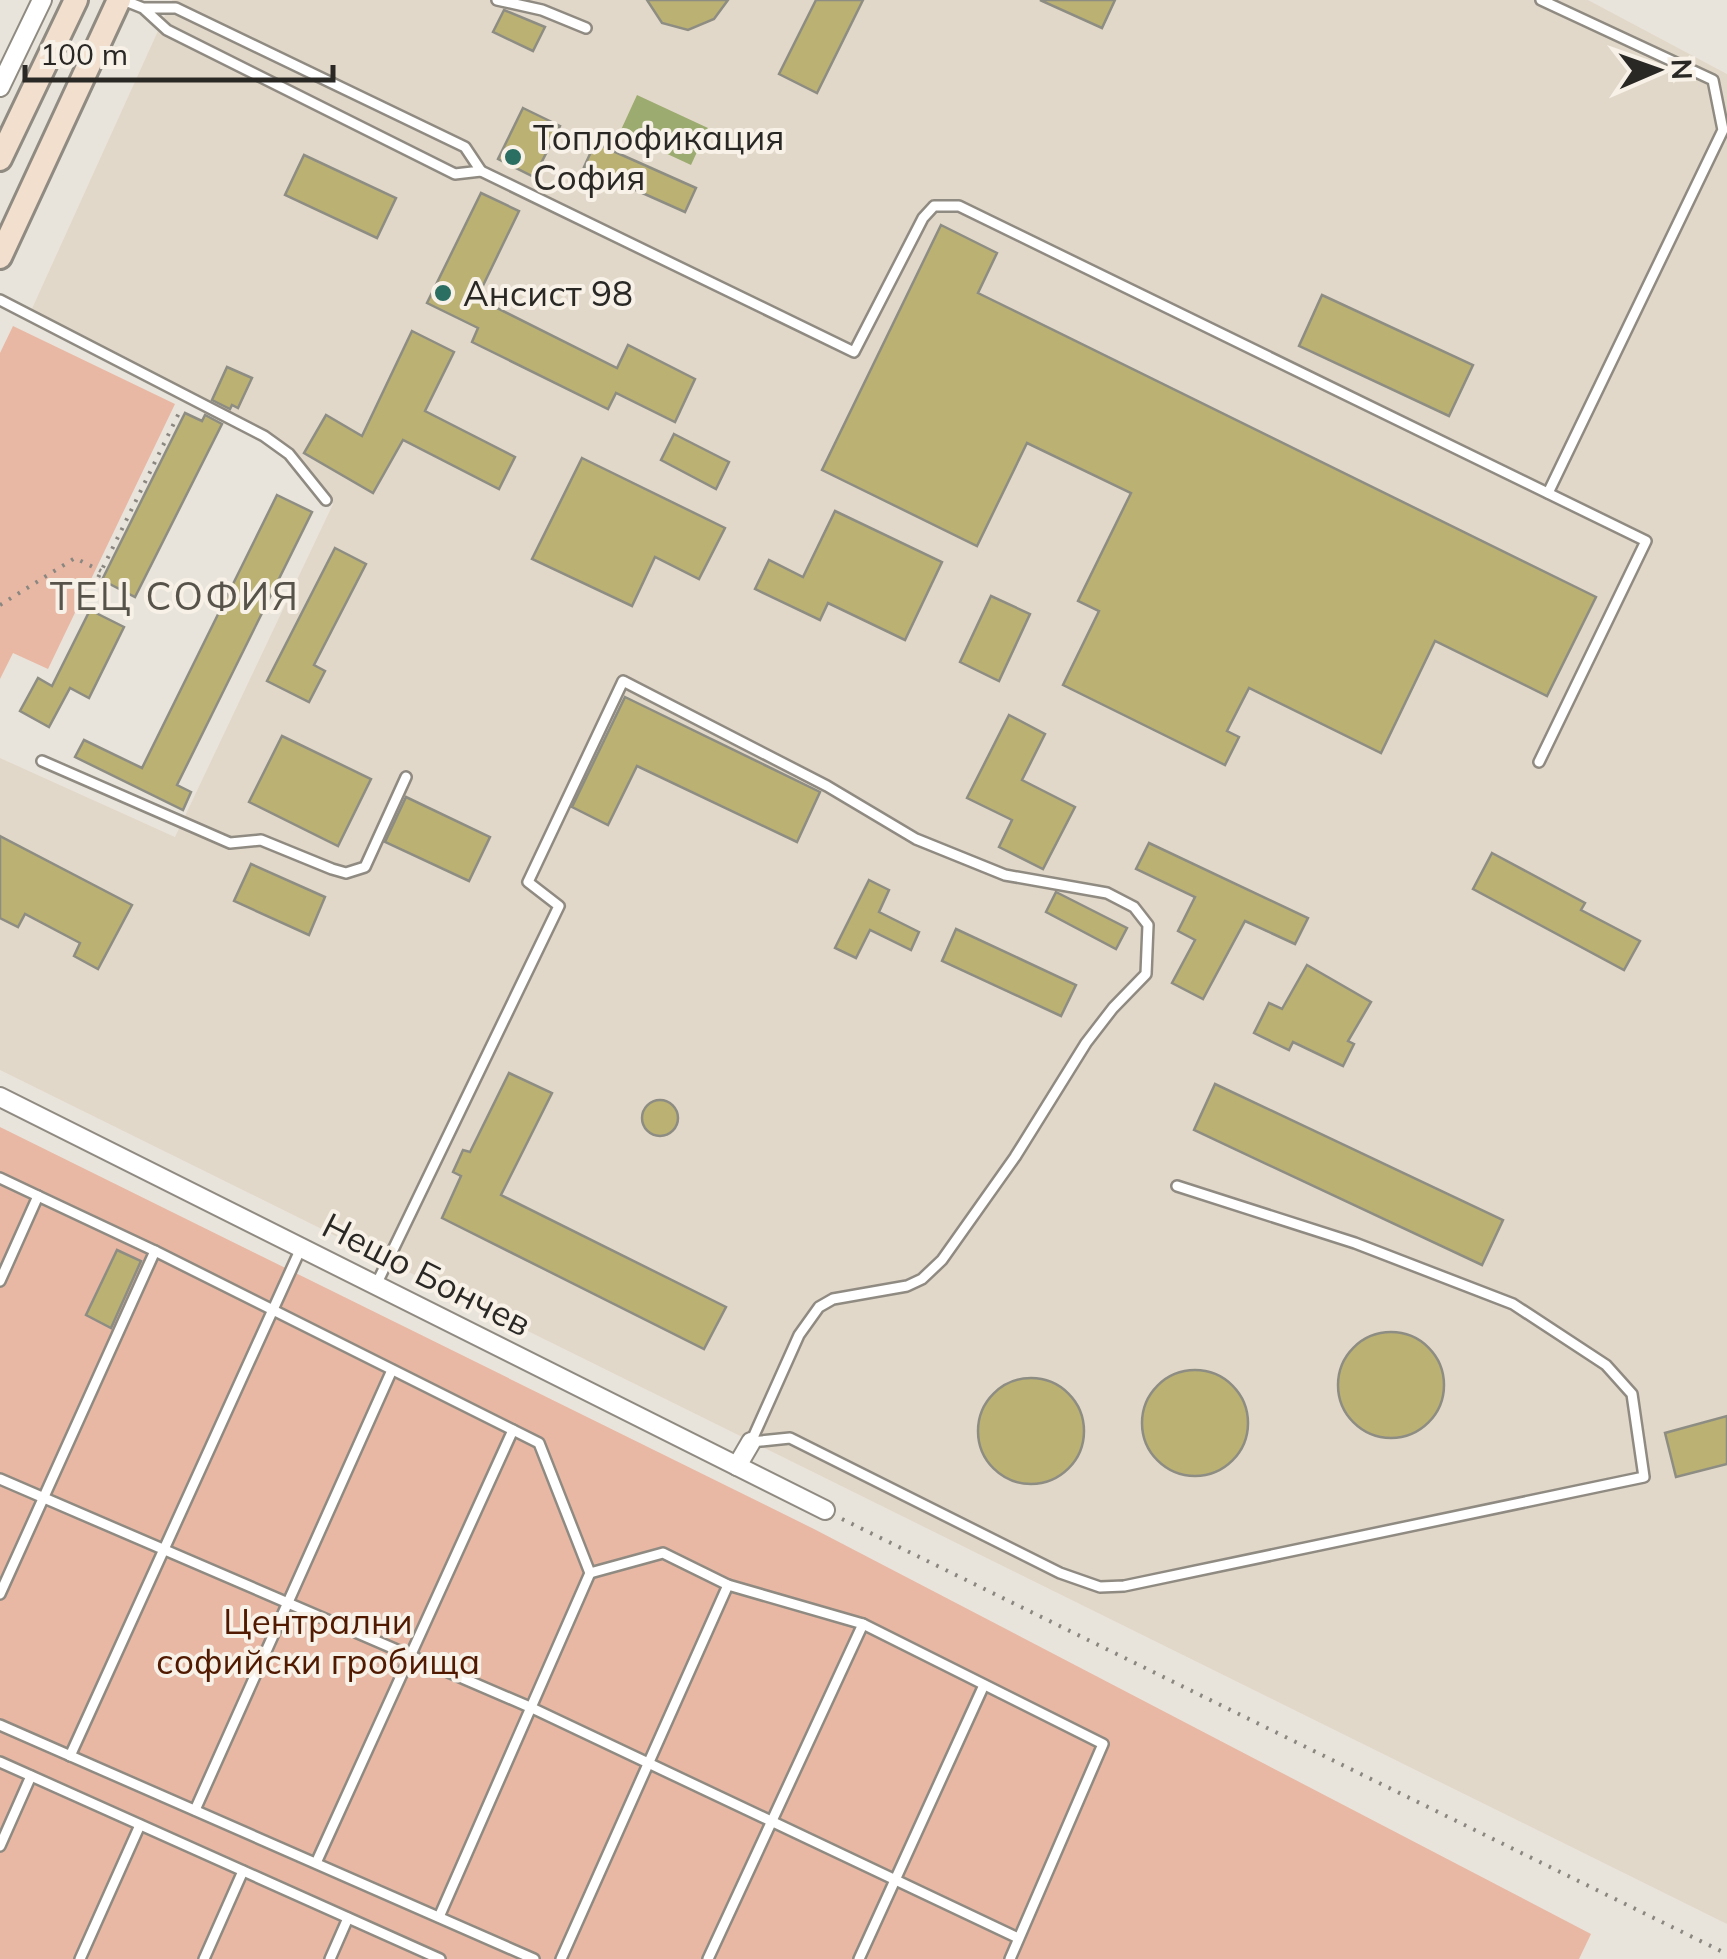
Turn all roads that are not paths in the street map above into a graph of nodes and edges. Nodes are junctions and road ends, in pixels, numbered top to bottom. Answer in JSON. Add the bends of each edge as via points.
{"nodes":[{"id":1,"x":42,"y":0,"type":"edge"},
{"id":2,"x":76,"y":0,"type":"edge"},
{"id":3,"x":121,"y":0,"type":"edge"},
{"id":4,"x":497,"y":0,"type":"edge"},
{"id":5,"x":1541,"y":0,"type":"edge"},
{"id":6,"x":143,"y":8,"type":"junction"},
{"id":7,"x":586,"y":28,"type":"dead end"},
{"id":8,"x":0,"y":88,"type":"edge"},
{"id":9,"x":0,"y":159,"type":"edge"},
{"id":10,"x":481,"y":172,"type":"junction"},
{"id":11,"x":0,"y":257,"type":"edge"},
{"id":12,"x":0,"y":300,"type":"edge"},
{"id":13,"x":1548,"y":493,"type":"junction"},
{"id":14,"x":326,"y":500,"type":"dead end"},
{"id":15,"x":42,"y":760,"type":"dead end"},
{"id":16,"x":1539,"y":762,"type":"dead end"},
{"id":17,"x":406,"y":777,"type":"dead end"},
{"id":18,"x":0,"y":1097,"type":"edge"},
{"id":19,"x":0,"y":1178,"type":"edge"},
{"id":20,"x":1177,"y":1186,"type":"dead end"},
{"id":21,"x":38,"y":1196,"type":"junction"},
{"id":22,"x":302,"y":1248,"type":"junction"},
{"id":23,"x":155,"y":1251,"type":"junction"},
{"id":24,"x":0,"y":1281,"type":"edge"},
{"id":25,"x":376,"y":1285,"type":"junction"},
{"id":26,"x":273,"y":1308,"type":"junction"},
{"id":27,"x":392,"y":1370,"type":"junction"},
{"id":28,"x":512,"y":1430,"type":"junction"},
{"id":29,"x":751,"y":1442,"type":"junction"},
{"id":30,"x":738,"y":1466,"type":"junction"},
{"id":31,"x":0,"y":1478,"type":"edge"},
{"id":32,"x":44,"y":1498,"type":"junction"},
{"id":33,"x":825,"y":1510,"type":"road end"},
{"id":34,"x":162,"y":1549,"type":"junction"},
{"id":35,"x":590,"y":1574,"type":"junction"},
{"id":36,"x":728,"y":1586,"type":"junction"},
{"id":37,"x":0,"y":1594,"type":"edge"},
{"id":38,"x":288,"y":1603,"type":"junction"},
{"id":39,"x":863,"y":1624,"type":"junction"},
{"id":40,"x":410,"y":1656,"type":"junction"},
{"id":41,"x":984,"y":1685,"type":"junction"},
{"id":42,"x":532,"y":1708,"type":"junction"},
{"id":43,"x":0,"y":1725,"type":"edge"},
{"id":44,"x":70,"y":1756,"type":"junction"},
{"id":45,"x":648,"y":1761,"type":"junction"},
{"id":46,"x":0,"y":1762,"type":"edge"},
{"id":47,"x":31,"y":1776,"type":"junction"},
{"id":48,"x":195,"y":1810,"type":"junction"},
{"id":49,"x":772,"y":1819,"type":"junction"},
{"id":50,"x":140,"y":1825,"type":"junction"},
{"id":51,"x":0,"y":1846,"type":"edge"},
{"id":52,"x":316,"y":1863,"type":"junction"},
{"id":53,"x":243,"y":1871,"type":"junction"},
{"id":54,"x":896,"y":1879,"type":"junction"},
{"id":55,"x":439,"y":1917,"type":"junction"},
{"id":56,"x":348,"y":1918,"type":"junction"},
{"id":57,"x":1018,"y":1938,"type":"junction"},
{"id":58,"x":80,"y":1959,"type":"edge"},
{"id":59,"x":204,"y":1959,"type":"edge"},
{"id":60,"x":330,"y":1959,"type":"edge"},
{"id":61,"x":440,"y":1959,"type":"edge"},
{"id":62,"x":534,"y":1959,"type":"edge"},
{"id":63,"x":562,"y":1959,"type":"edge"},
{"id":64,"x":708,"y":1959,"type":"edge"},
{"id":65,"x":859,"y":1959,"type":"edge"},
{"id":66,"x":1010,"y":1959,"type":"edge"}],
"edges":[{"from":1,"to":8,"type":"street"},
{"from":2,"to":9,"type":"main road"},
{"from":3,"to":6,"type":"lane"},
{"from":3,"to":11,"type":"main road"},
{"from":4,"to":7,"type":"lane"},
{"from":5,"to":13,"type":"lane","via":[[1713,80],[1724,130]]},
{"from":6,"to":10,"type":"lane","via":[[167,30],[455,174]]},
{"from":6,"to":10,"type":"lane","via":[[176,8],[465,147]]},
{"from":10,"to":13,"type":"lane","via":[[854,352],[923,218],[934,206],[960,206]]},
{"from":12,"to":14,"type":"lane","via":[[264,436],[289,454]]},
{"from":13,"to":16,"type":"lane","via":[[1646,542]]},
{"from":15,"to":17,"type":"lane","via":[[230,844],[261,840],[346,872],[365,868]]},
{"from":18,"to":22,"type":"street","name":"Нешо Бончев"},
{"from":19,"to":21,"type":"lane"},
{"from":20,"to":29,"type":"lane","via":[[1355,1242],[1513,1304],[1606,1365],[1632,1394],[1644,1477],[1100,1587],[790,1438]]},
{"from":21,"to":23,"type":"lane"},
{"from":21,"to":24,"type":"lane"},
{"from":22,"to":25,"type":"street","name":"Нешо Бончев"},
{"from":22,"to":26,"type":"lane"},
{"from":23,"to":26,"type":"lane"},
{"from":23,"to":32,"type":"lane"},
{"from":25,"to":29,"type":"lane","via":[[559,906],[528,882],[623,681],[916,838],[1004,875],[1107,893],[1134,907],[1148,925],[1146,974],[1086,1043],[963,1231],[922,1279],[833,1298],[819,1307]]},
{"from":25,"to":30,"type":"street","name":"Нешо Бончев"},
{"from":26,"to":27,"type":"lane"},
{"from":26,"to":34,"type":"lane"},
{"from":27,"to":28,"type":"lane"},
{"from":27,"to":38,"type":"lane"},
{"from":28,"to":35,"type":"lane","via":[[539,1442]]},
{"from":28,"to":40,"type":"lane"},
{"from":29,"to":30,"type":"street"},
{"from":30,"to":33,"type":"street","name":"Нешо Бончев"},
{"from":31,"to":32,"type":"lane"},
{"from":32,"to":34,"type":"lane"},
{"from":32,"to":37,"type":"lane"},
{"from":34,"to":38,"type":"lane"},
{"from":34,"to":44,"type":"lane"},
{"from":35,"to":36,"type":"lane","via":[[663,1553]]},
{"from":35,"to":42,"type":"lane"},
{"from":36,"to":39,"type":"lane"},
{"from":36,"to":45,"type":"lane"},
{"from":38,"to":40,"type":"lane"},
{"from":38,"to":48,"type":"lane"},
{"from":39,"to":41,"type":"lane"},
{"from":39,"to":49,"type":"lane"},
{"from":40,"to":42,"type":"lane"},
{"from":40,"to":52,"type":"lane"},
{"from":41,"to":54,"type":"lane"},
{"from":41,"to":57,"type":"lane","via":[[1103,1744]]},
{"from":42,"to":45,"type":"lane"},
{"from":42,"to":55,"type":"lane"},
{"from":43,"to":44,"type":"lane"},
{"from":44,"to":48,"type":"lane"},
{"from":45,"to":49,"type":"lane"},
{"from":45,"to":63,"type":"lane"},
{"from":46,"to":47,"type":"lane"},
{"from":47,"to":50,"type":"lane"},
{"from":47,"to":51,"type":"lane"},
{"from":48,"to":52,"type":"lane"},
{"from":49,"to":54,"type":"lane"},
{"from":49,"to":64,"type":"lane"},
{"from":50,"to":53,"type":"lane"},
{"from":50,"to":58,"type":"lane"},
{"from":52,"to":55,"type":"lane"},
{"from":53,"to":56,"type":"lane"},
{"from":53,"to":59,"type":"lane"},
{"from":54,"to":57,"type":"lane"},
{"from":54,"to":65,"type":"lane"},
{"from":55,"to":62,"type":"lane"},
{"from":56,"to":60,"type":"lane"},
{"from":56,"to":61,"type":"lane"},
{"from":57,"to":66,"type":"lane"}]}
